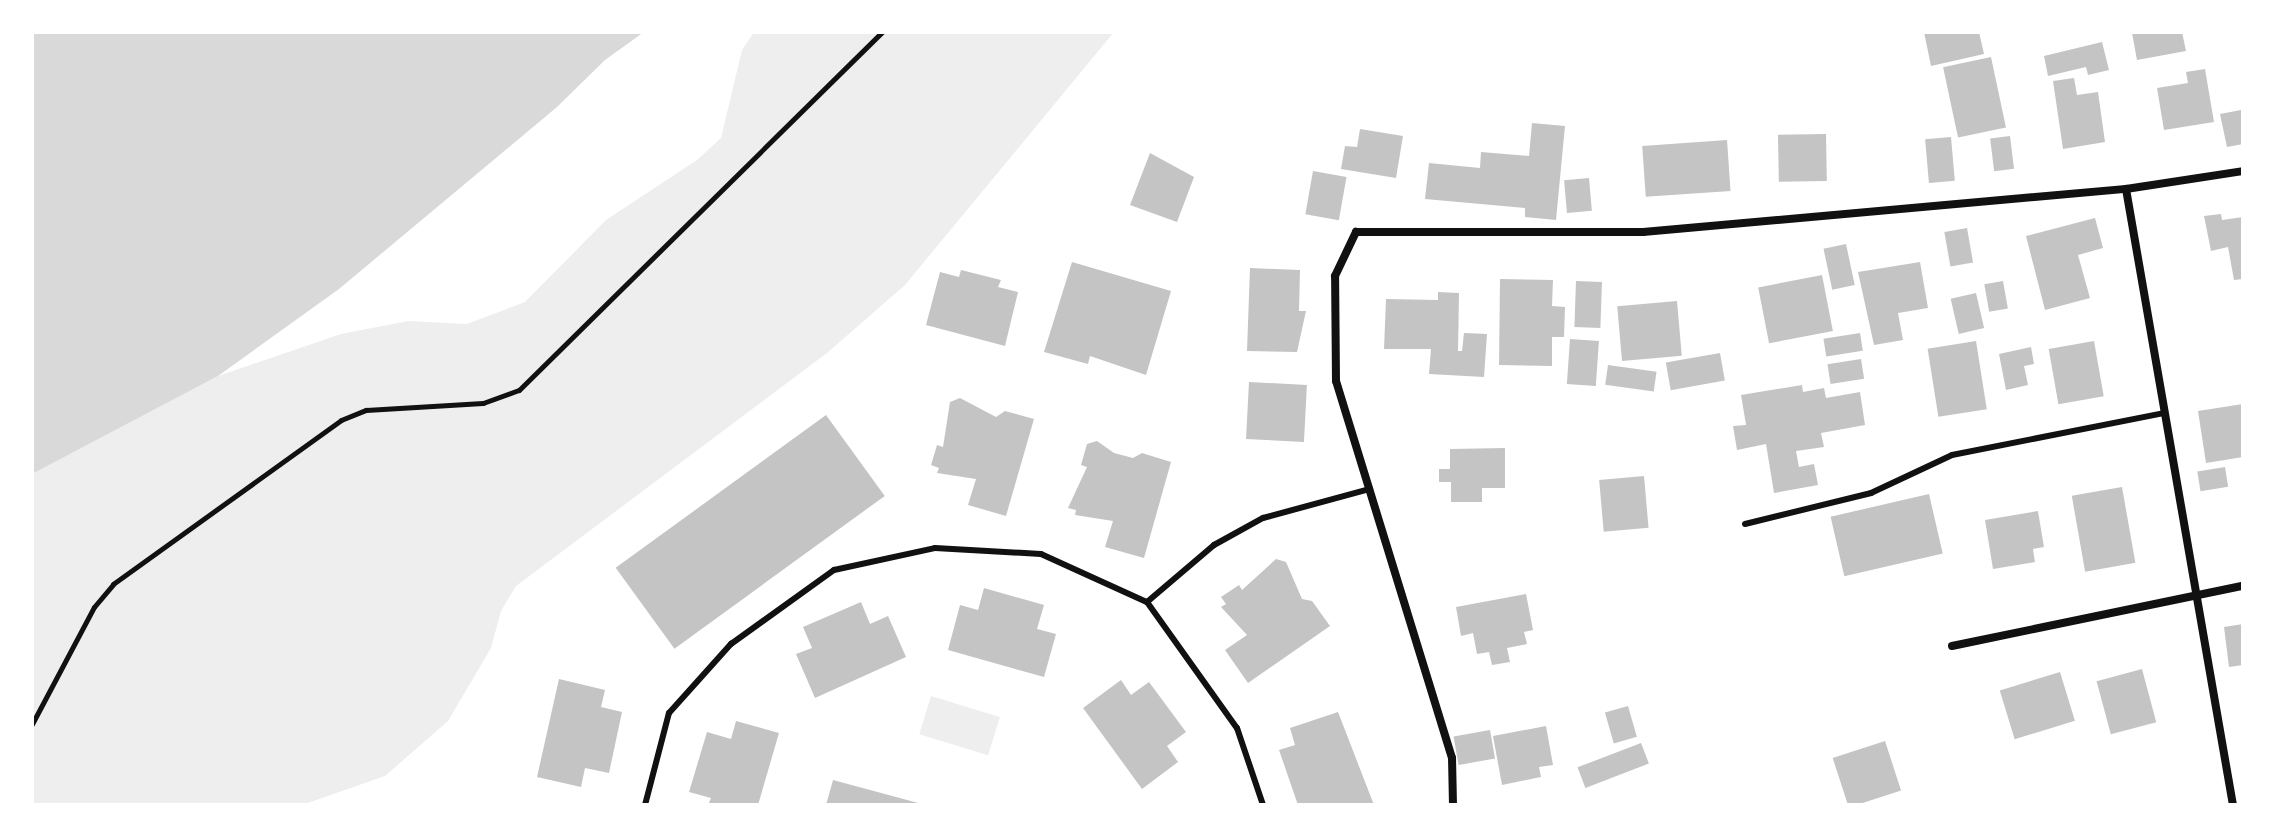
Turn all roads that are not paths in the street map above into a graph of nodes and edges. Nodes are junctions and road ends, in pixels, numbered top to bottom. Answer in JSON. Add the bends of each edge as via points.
{"nodes":[{"id":1,"x":2243,"y":171,"type":"edge"},
{"id":2,"x":2126,"y":189,"type":"junction"},
{"id":3,"x":2165,"y":413,"type":"junction"},
{"id":4,"x":1370,"y":489,"type":"junction"},
{"id":5,"x":1745,"y":524,"type":"dead end"},
{"id":6,"x":2243,"y":586,"type":"edge"},
{"id":7,"x":2196,"y":594,"type":"junction"},
{"id":8,"x":1147,"y":602,"type":"junction"},
{"id":9,"x":1952,"y":646,"type":"dead end"},
{"id":10,"x":645,"y":805,"type":"edge"},
{"id":11,"x":1263,"y":805,"type":"edge"},
{"id":12,"x":1453,"y":805,"type":"edge"},
{"id":13,"x":2233,"y":805,"type":"edge"}],
"edges":[{"from":1,"to":2,"type":"street"},
{"from":2,"to":3,"type":"street"},
{"from":2,"to":4,"type":"street","via":[[1643,232],[1356,232],[1335,276],[1336,381]]},
{"from":3,"to":5,"type":"lane","via":[[1952,455],[1871,493]]},
{"from":3,"to":7,"type":"street"},
{"from":4,"to":8,"type":"lane","via":[[1263,518],[1214,545]]},
{"from":4,"to":12,"type":"street","via":[[1452,758]]},
{"from":6,"to":7,"type":"street"},
{"from":7,"to":9,"type":"street"},
{"from":7,"to":13,"type":"street"},
{"from":8,"to":10,"type":"lane","via":[[1041,554],[935,548],[834,570],[731,644],[669,713]]},
{"from":8,"to":11,"type":"lane","via":[[1237,728]]}]}
